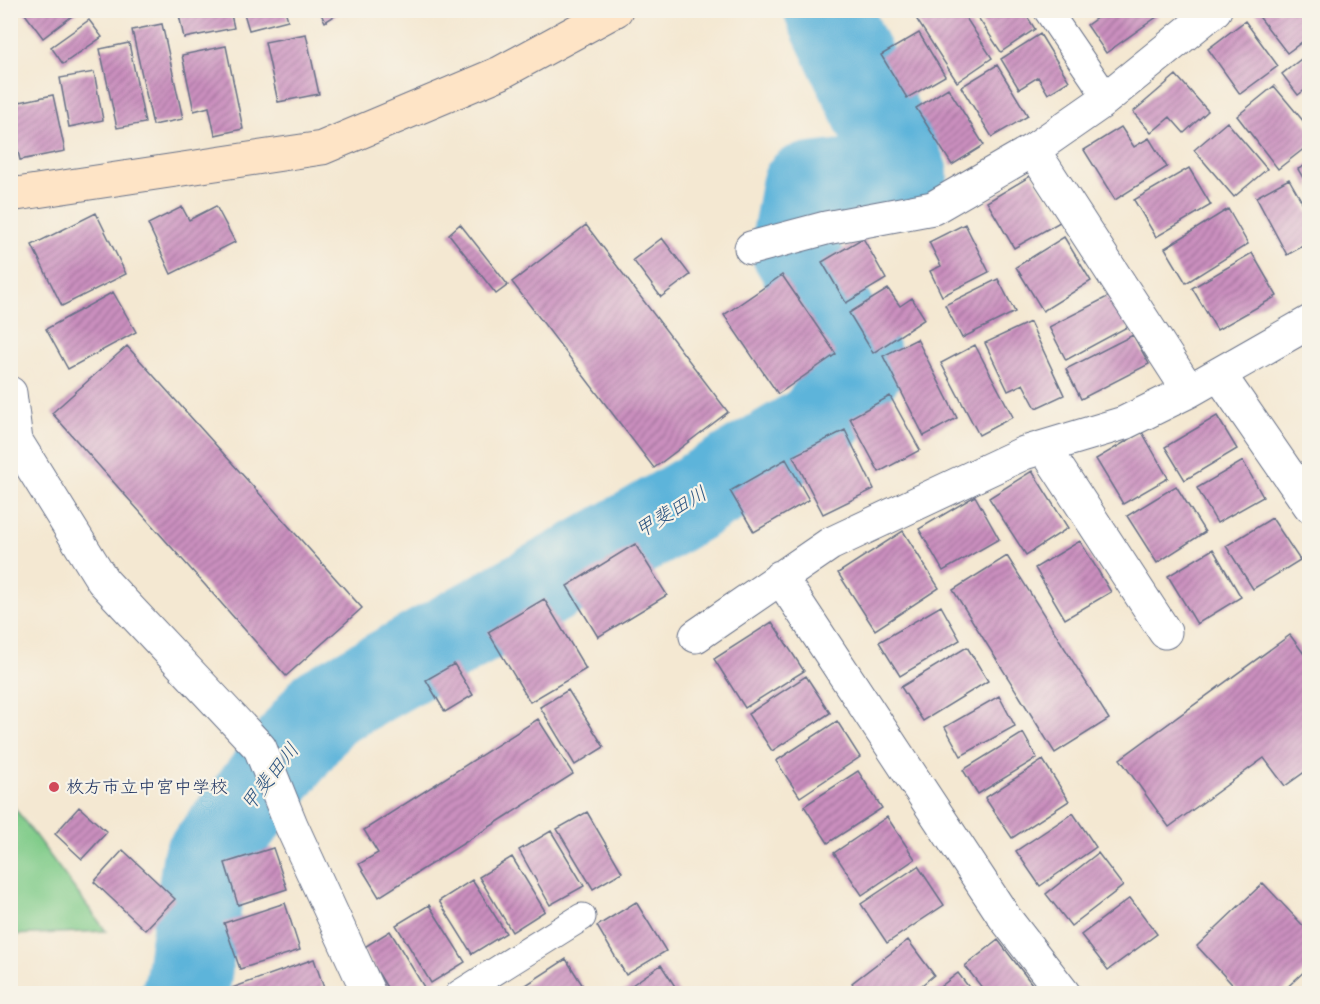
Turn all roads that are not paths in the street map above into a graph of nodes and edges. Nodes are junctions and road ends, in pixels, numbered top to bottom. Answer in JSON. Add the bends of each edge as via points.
{"nodes":[{"id":1,"x":616,"y":10,"type":"edge"},
{"id":2,"x":1047,"y":10,"type":"edge"},
{"id":3,"x":1215,"y":10,"type":"edge"},
{"id":4,"x":1107,"y":98,"type":"junction"},
{"id":5,"x":1033,"y":150,"type":"junction"},
{"id":6,"x":10,"y":195,"type":"edge"},
{"id":7,"x":751,"y":248,"type":"dead end"},
{"id":8,"x":1310,"y":322,"type":"edge"},
{"id":9,"x":1219,"y":374,"type":"junction"},
{"id":10,"x":1189,"y":391,"type":"junction"},
{"id":11,"x":10,"y":393,"type":"edge"},
{"id":12,"x":1044,"y":447,"type":"junction"},
{"id":13,"x":1310,"y":506,"type":"edge"},
{"id":14,"x":780,"y":577,"type":"junction"},
{"id":15,"x":1165,"y":632,"type":"dead end"},
{"id":16,"x":696,"y":636,"type":"dead end"},
{"id":17,"x":582,"y":917,"type":"dead end"},
{"id":18,"x":369,"y":993,"type":"edge"},
{"id":19,"x":459,"y":993,"type":"edge"},
{"id":20,"x":1064,"y":993,"type":"edge"}],
"edges":[{"from":1,"to":6,"type":"street","via":[[500,74],[322,148]]},
{"from":2,"to":4,"type":"lane"},
{"from":3,"to":4,"type":"street"},
{"from":4,"to":5,"type":"street"},
{"from":5,"to":7,"type":"street","via":[[933,208],[826,228]]},
{"from":5,"to":10,"type":"street"},
{"from":8,"to":9,"type":"street"},
{"from":9,"to":10,"type":"street"},
{"from":9,"to":13,"type":"street"},
{"from":10,"to":12,"type":"street","via":[[1124,423]]},
{"from":11,"to":18,"type":"street","via":[[16,441],[104,580],[260,748]]},
{"from":12,"to":14,"type":"street","via":[[830,544]]},
{"from":12,"to":15,"type":"street"},
{"from":14,"to":16,"type":"street"},
{"from":14,"to":20,"type":"street","via":[[1005,918]]},
{"from":17,"to":19,"type":"lane"}]}
